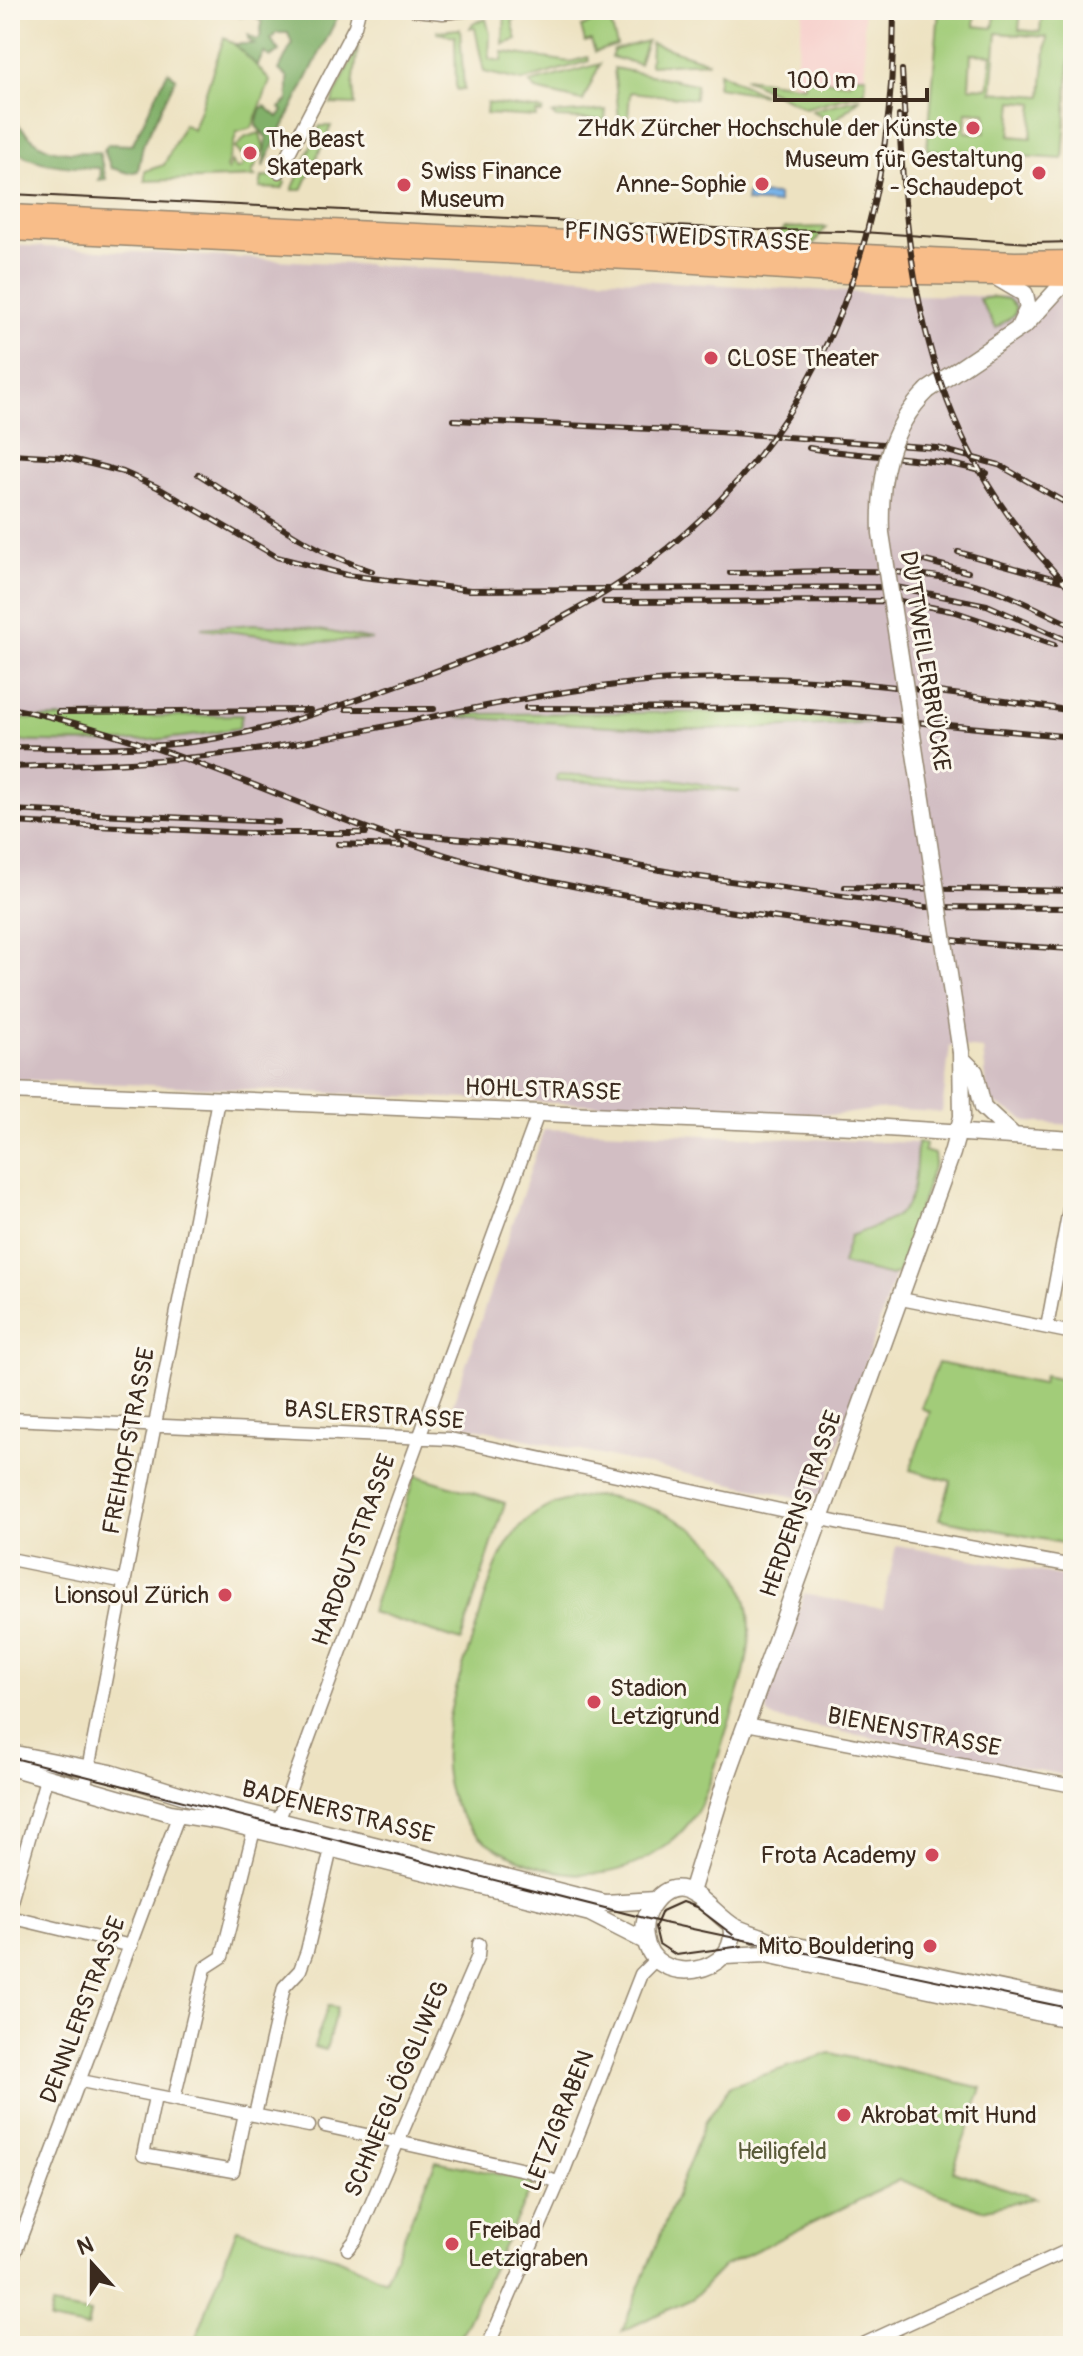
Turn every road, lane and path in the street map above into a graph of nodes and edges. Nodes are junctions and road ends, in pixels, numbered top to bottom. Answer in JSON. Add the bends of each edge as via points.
{"nodes":[{"id":1,"x":360,"y":10,"type":"edge"},
{"id":2,"x":415,"y":10,"type":"edge"},
{"id":3,"x":471,"y":10,"type":"edge"},
{"id":4,"x":279,"y":172,"type":"dead end"},
{"id":5,"x":10,"y":215,"type":"edge"},
{"id":6,"x":10,"y":230,"type":"edge"},
{"id":7,"x":1072,"y":271,"type":"edge"},
{"id":8,"x":996,"y":277,"type":"junction"},
{"id":9,"x":1006,"y":339,"type":"junction"},
{"id":10,"x":961,"y":1055,"type":"junction"},
{"id":11,"x":10,"y":1091,"type":"edge"},
{"id":12,"x":218,"y":1100,"type":"junction"},
{"id":13,"x":538,"y":1114,"type":"junction"},
{"id":14,"x":958,"y":1132,"type":"junction"},
{"id":15,"x":1014,"y":1136,"type":"junction"},
{"id":16,"x":1073,"y":1140,"type":"edge"},
{"id":17,"x":1073,"y":1190,"type":"edge"},
{"id":18,"x":1068,"y":1252,"type":"edge"},
{"id":19,"x":901,"y":1299,"type":"junction"},
{"id":20,"x":1047,"y":1327,"type":"junction"},
{"id":21,"x":1073,"y":1333,"type":"edge"},
{"id":22,"x":10,"y":1419,"type":"edge"},
{"id":23,"x":155,"y":1426,"type":"junction"},
{"id":24,"x":419,"y":1436,"type":"junction"},
{"id":25,"x":823,"y":1518,"type":"junction"},
{"id":26,"x":10,"y":1559,"type":"edge"},
{"id":27,"x":1073,"y":1566,"type":"edge"},
{"id":28,"x":125,"y":1582,"type":"junction"},
{"id":29,"x":746,"y":1724,"type":"junction"},
{"id":30,"x":10,"y":1753,"type":"edge"},
{"id":31,"x":10,"y":1767,"type":"edge"},
{"id":32,"x":88,"y":1768,"type":"junction"},
{"id":33,"x":46,"y":1779,"type":"junction"},
{"id":34,"x":1073,"y":1786,"type":"edge"},
{"id":35,"x":84,"y":1790,"type":"junction"},
{"id":36,"x":179,"y":1814,"type":"junction"},
{"id":37,"x":278,"y":1822,"type":"junction"},
{"id":38,"x":254,"y":1830,"type":"junction"},
{"id":39,"x":331,"y":1849,"type":"junction"},
{"id":40,"x":691,"y":1892,"type":"junction"},
{"id":41,"x":656,"y":1900,"type":"junction"},
{"id":42,"x":10,"y":1904,"type":"edge"},
{"id":43,"x":10,"y":1917,"type":"edge"},
{"id":44,"x":731,"y":1926,"type":"junction"},
{"id":45,"x":645,"y":1941,"type":"junction"},
{"id":46,"x":479,"y":1944,"type":"dead end"},
{"id":47,"x":131,"y":1946,"type":"junction"},
{"id":48,"x":725,"y":1956,"type":"junction"},
{"id":49,"x":655,"y":1960,"type":"junction"},
{"id":50,"x":1073,"y":2004,"type":"edge"},
{"id":51,"x":1073,"y":2020,"type":"edge"},
{"id":52,"x":81,"y":2081,"type":"junction"},
{"id":53,"x":155,"y":2097,"type":"junction"},
{"id":54,"x":174,"y":2099,"type":"junction"},
{"id":55,"x":250,"y":2114,"type":"junction"},
{"id":56,"x":309,"y":2126,"type":"dead end"},
{"id":57,"x":325,"y":2126,"type":"dead end"},
{"id":58,"x":398,"y":2140,"type":"junction"},
{"id":59,"x":559,"y":2183,"type":"junction"},
{"id":60,"x":1073,"y":2248,"type":"edge"},
{"id":61,"x":348,"y":2249,"type":"dead end"},
{"id":62,"x":10,"y":2266,"type":"edge"},
{"id":63,"x":488,"y":2346,"type":"edge"},
{"id":64,"x":859,"y":2346,"type":"edge"}],
"edges":[{"from":1,"to":4,"type":"street"},
{"from":2,"to":3,"type":"street"},
{"from":5,"to":7,"type":"main road","name":"PFINGSTWEIDSTRASSE","via":[[1015,262]]},
{"from":6,"to":8,"type":"main road","name":"PFINGSTWEIDSTRASSE"},
{"from":7,"to":8,"type":"main road","name":"PFINGSTWEIDSTRASSE"},
{"from":7,"to":9,"type":"street","name":"DUTTWEILERBRÜCKE","via":[[1037,315]]},
{"from":8,"to":9,"type":"street","via":[[1020,289],[1027,301],[1021,324]]},
{"from":9,"to":10,"type":"street","name":"DUTTWEILERBRÜCKE","bridge":true,"via":[[948,374],[914,405],[895,437],[881,492],[884,558]]},
{"from":10,"to":14,"type":"street","name":"DUTTWEILERBRÜCKE"},
{"from":10,"to":15,"type":"street","via":[[975,1072],[983,1107]]},
{"from":11,"to":12,"type":"street","name":"HOHLSTRASSE"},
{"from":12,"to":13,"type":"street","name":"HOHLSTRASSE"},
{"from":12,"to":23,"type":"street","name":"FREIHOFSTRASSE"},
{"from":13,"to":14,"type":"street","name":"HOHLSTRASSE"},
{"from":13,"to":24,"type":"street","name":"HARDGUTSTRASSE"},
{"from":14,"to":15,"type":"street","name":"HOHLSTRASSE"},
{"from":14,"to":19,"type":"street","name":"HERDERNSTRASSE"},
{"from":15,"to":16,"type":"street","name":"HOHLSTRASSE"},
{"from":17,"to":18,"type":"street"},
{"from":18,"to":20,"type":"street"},
{"from":19,"to":20,"type":"street"},
{"from":19,"to":25,"type":"street","name":"HERDERNSTRASSE"},
{"from":20,"to":21,"type":"street"},
{"from":22,"to":23,"type":"street","name":"BASLERSTRASSE"},
{"from":23,"to":24,"type":"street","name":"BASLERSTRASSE"},
{"from":23,"to":28,"type":"street","name":"FREIHOFSTRASSE"},
{"from":24,"to":25,"type":"street","name":"BASLERSTRASSE"},
{"from":24,"to":37,"type":"street","name":"HARDGUTSTRASSE"},
{"from":25,"to":27,"type":"street","name":"BASLERSTRASSE"},
{"from":25,"to":29,"type":"street","name":"HERDERNSTRASSE"},
{"from":26,"to":28,"type":"street"},
{"from":28,"to":32,"type":"street","name":"FREIHOFSTRASSE"},
{"from":29,"to":34,"type":"street","name":"BIENENSTRASSE"},
{"from":29,"to":40,"type":"street","name":"HERDERNSTRASSE"},
{"from":30,"to":32,"type":"street","name":"BADENERSTRASSE"},
{"from":31,"to":33,"type":"street","name":"BADENERSTRASSE"},
{"from":32,"to":35,"type":"street","name":"FREIHOFSTRASSE"},
{"from":32,"to":37,"type":"street","name":"BADENERSTRASSE"},
{"from":33,"to":35,"type":"street","name":"BADENERSTRASSE"},
{"from":33,"to":42,"type":"street"},
{"from":35,"to":36,"type":"street","name":"BADENERSTRASSE"},
{"from":36,"to":38,"type":"street","name":"BADENERSTRASSE"},
{"from":36,"to":47,"type":"street","name":"DENNLERSTRASSE"},
{"from":37,"to":41,"type":"street","name":"BADENERSTRASSE","via":[[605,1903]]},
{"from":38,"to":39,"type":"street","name":"BADENERSTRASSE"},
{"from":38,"to":54,"type":"street","via":[[222,1957],[205,1968]]},
{"from":39,"to":45,"type":"street","name":"BADENERSTRASSE","via":[[590,1913]]},
{"from":39,"to":55,"type":"street","via":[[307,1951],[300,1970],[284,1987]]},
{"from":40,"to":41,"type":"street","name":"BADENERSTRASSE","via":[[672,1891]]},
{"from":40,"to":44,"type":"street"},
{"from":41,"to":45,"type":"street","via":[[645,1918]]},
{"from":43,"to":47,"type":"street"},
{"from":44,"to":48,"type":"street","via":[[733,1938]]},
{"from":44,"to":50,"type":"street","via":[[769,1940]]},
{"from":45,"to":49,"type":"street"},
{"from":46,"to":58,"type":"street","name":"SCHNEEGLÖGGLIWEG"},
{"from":47,"to":52,"type":"street","name":"DENNLERSTRASSE"},
{"from":48,"to":49,"type":"street","via":[[681,1970]]},
{"from":48,"to":51,"type":"street","via":[[766,1954]]},
{"from":49,"to":59,"type":"street","name":"LETZIGRABEN","via":[[641,1974]]},
{"from":52,"to":53,"type":"street"},
{"from":52,"to":62,"type":"street","name":"DENNLERSTRASSE"},
{"from":53,"to":54,"type":"street"},
{"from":53,"to":55,"type":"street","via":[[143,2155],[203,2166],[233,2171]]},
{"from":54,"to":55,"type":"street"},
{"from":55,"to":56,"type":"street"},
{"from":57,"to":58,"type":"street"},
{"from":58,"to":59,"type":"street"},
{"from":58,"to":61,"type":"street","name":"SCHNEEGLÖGGLIWEG"},
{"from":59,"to":63,"type":"street","name":"LETZIGRABEN"},
{"from":60,"to":64,"type":"street"}]}
